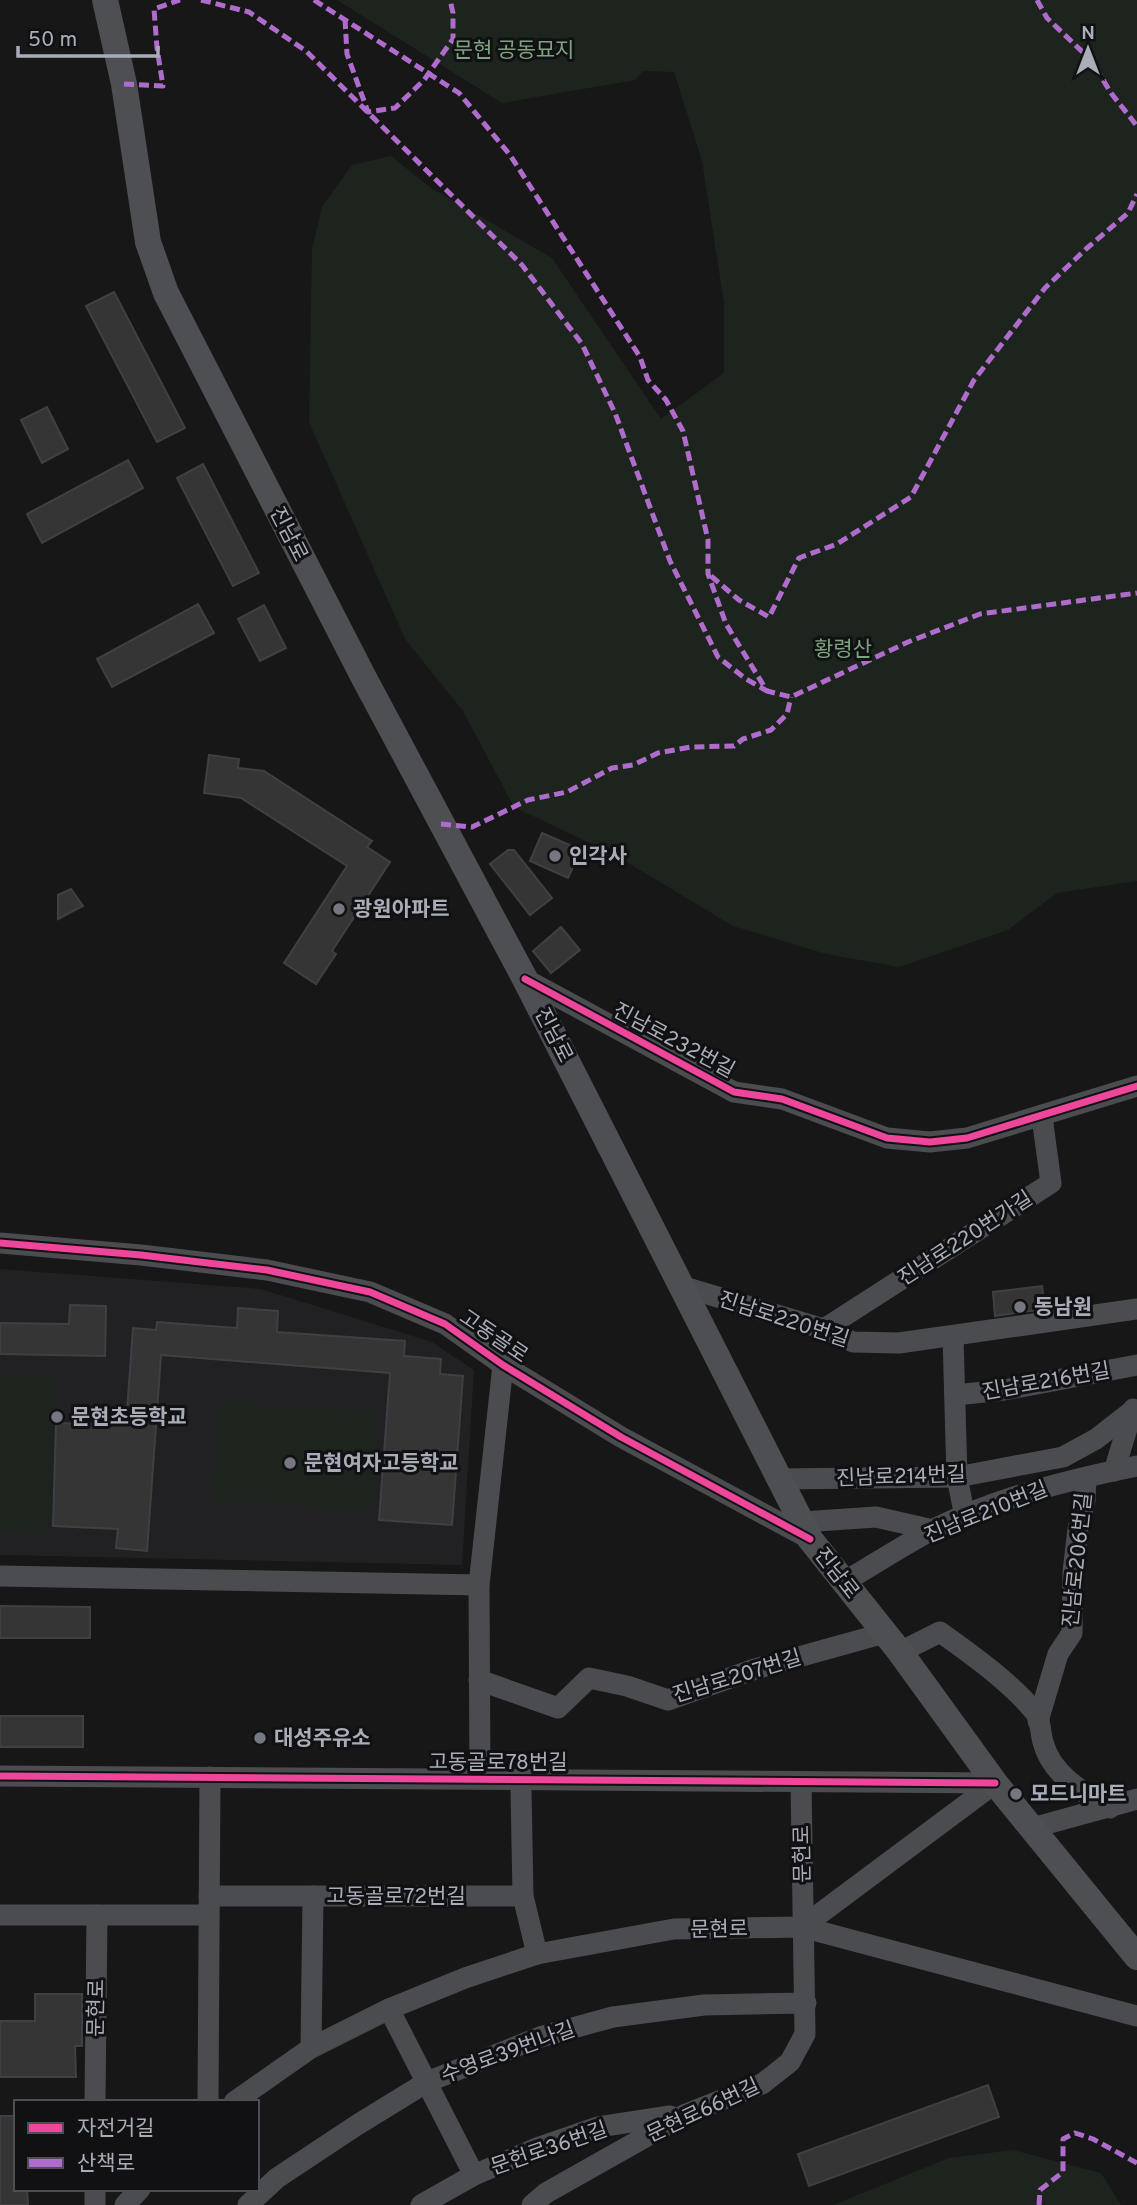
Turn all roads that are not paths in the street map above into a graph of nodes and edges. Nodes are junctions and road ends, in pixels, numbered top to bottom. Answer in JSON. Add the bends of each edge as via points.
{"nodes":[{"id":1,"x":105,"y":0,"type":"edge"},
{"id":2,"x":525,"y":979,"type":"junction"},
{"id":3,"x":1137,"y":1086,"type":"edge"},
{"id":4,"x":1042,"y":1117,"type":"junction"},
{"id":5,"x":0,"y":1243,"type":"edge"},
{"id":6,"x":681,"y":1286,"type":"junction"},
{"id":7,"x":1137,"y":1309,"type":"edge"},
{"id":8,"x":824,"y":1329,"type":"junction"},
{"id":9,"x":953,"y":1336,"type":"junction"},
{"id":10,"x":503,"y":1365,"type":"junction"},
{"id":11,"x":1137,"y":1365,"type":"edge"},
{"id":12,"x":955,"y":1395,"type":"junction"},
{"id":13,"x":1135,"y":1408,"type":"edge"},
{"id":14,"x":1137,"y":1466,"type":"edge"},
{"id":15,"x":1114,"y":1471,"type":"junction"},
{"id":16,"x":957,"y":1477,"type":"junction"},
{"id":17,"x":1086,"y":1478,"type":"junction"},
{"id":18,"x":780,"y":1479,"type":"junction"},
{"id":19,"x":965,"y":1517,"type":"junction"},
{"id":20,"x":933,"y":1530,"type":"junction"},
{"id":21,"x":806,"y":1531,"type":"junction"},
{"id":22,"x":0,"y":1576,"type":"edge"},
{"id":23,"x":844,"y":1582,"type":"junction"},
{"id":24,"x":479,"y":1585,"type":"junction"},
{"id":25,"x":893,"y":1643,"type":"junction"},
{"id":26,"x":479,"y":1680,"type":"junction"},
{"id":27,"x":1038,"y":1721,"type":"junction"},
{"id":28,"x":0,"y":1776,"type":"edge"},
{"id":29,"x":210,"y":1777,"type":"junction"},
{"id":30,"x":480,"y":1779,"type":"junction"},
{"id":31,"x":522,"y":1779,"type":"junction"},
{"id":32,"x":801,"y":1782,"type":"junction"},
{"id":33,"x":995,"y":1783,"type":"junction"},
{"id":34,"x":1135,"y":1801,"type":"edge"},
{"id":35,"x":1110,"y":1808,"type":"junction"},
{"id":36,"x":1032,"y":1828,"type":"junction"},
{"id":37,"x":313,"y":1896,"type":"junction"},
{"id":38,"x":523,"y":1896,"type":"junction"},
{"id":39,"x":209,"y":1905,"type":"junction"},
{"id":40,"x":0,"y":1915,"type":"edge"},
{"id":41,"x":97,"y":1915,"type":"junction"},
{"id":42,"x":802,"y":1927,"type":"junction"},
{"id":43,"x":537,"y":1954,"type":"junction"},
{"id":44,"x":1137,"y":1956,"type":"edge"},
{"id":45,"x":806,"y":2003,"type":"junction"},
{"id":46,"x":389,"y":2009,"type":"junction"},
{"id":47,"x":1137,"y":2016,"type":"edge"},
{"id":48,"x":311,"y":2048,"type":"junction"},
{"id":49,"x":427,"y":2082,"type":"junction"},
{"id":50,"x":96,"y":2100,"type":"edge"},
{"id":51,"x":208,"y":2100,"type":"edge"},
{"id":52,"x":237,"y":2100,"type":"edge"},
{"id":53,"x":686,"y":2114,"type":"junction"},
{"id":54,"x":474,"y":2175,"type":"junction"},
{"id":55,"x":138,"y":2191,"type":"edge"},
{"id":56,"x":125,"y":2205,"type":"edge"},
{"id":57,"x":248,"y":2205,"type":"edge"},
{"id":58,"x":421,"y":2205,"type":"edge"},
{"id":59,"x":532,"y":2205,"type":"edge"}],
"edges":[{"from":1,"to":2,"type":"main road","name":"진남로","via":[[124,84],[148,242],[166,293],[363,678]]},
{"from":2,"to":4,"type":"street","name":"진남로232번길","via":[[734,1092],[782,1100],[887,1138],[967,1139]]},
{"from":2,"to":6,"type":"main road","name":"진남로"},
{"from":3,"to":4,"type":"street","name":"진남로232번길"},
{"from":4,"to":8,"type":"street","name":"진남로220번가길","via":[[1051,1183]]},
{"from":5,"to":10,"type":"street","name":"고동골로","via":[[267,1270],[370,1292],[444,1324]]},
{"from":6,"to":8,"type":"street","name":"진남로220번길"},
{"from":6,"to":18,"type":"main road","name":"진남로"},
{"from":7,"to":9,"type":"street","name":"진남로220번길"},
{"from":8,"to":9,"type":"street","name":"진남로220번길","via":[[853,1342],[875,1344]]},
{"from":9,"to":12,"type":"street"},
{"from":10,"to":21,"type":"street","name":"고동골로","via":[[621,1437]]},
{"from":10,"to":24,"type":"street","name":"고동골로"},
{"from":11,"to":12,"type":"street","name":"진남로216번길"},
{"from":12,"to":16,"type":"street"},
{"from":13,"to":15,"type":"street"},
{"from":13,"to":16,"type":"street","name":"진남로214번길","via":[[1096,1439],[1063,1457]]},
{"from":14,"to":15,"type":"street","name":"진남로210번길"},
{"from":15,"to":17,"type":"street","name":"진남로210번길"},
{"from":16,"to":18,"type":"street","name":"진남로214번길"},
{"from":16,"to":19,"type":"street"},
{"from":17,"to":19,"type":"street","name":"진남로210번길","via":[[1037,1489]]},
{"from":17,"to":27,"type":"street","name":"진남로206번길","via":[[1073,1572],[1072,1633],[1058,1654]]},
{"from":18,"to":21,"type":"main road","name":"진남로"},
{"from":19,"to":20,"type":"street","name":"진남로210번길"},
{"from":20,"to":21,"type":"street","via":[[876,1517]]},
{"from":20,"to":23,"type":"street","name":"진남로210번길"},
{"from":21,"to":23,"type":"main road","name":"진남로"},
{"from":22,"to":24,"type":"street"},
{"from":23,"to":25,"type":"main road","name":"진남로"},
{"from":24,"to":26,"type":"street","name":"고동골로"},
{"from":25,"to":26,"type":"street","name":"진남로207번길","via":[[755,1669],[668,1700],[589,1678],[558,1708]]},
{"from":25,"to":27,"type":"street","via":[[940,1632],[978,1658],[1037,1713]]},
{"from":25,"to":33,"type":"main road","name":"진남로"},
{"from":26,"to":30,"type":"street","name":"고동골로"},
{"from":27,"to":35,"type":"street","via":[[1043,1745],[1057,1769],[1079,1790]]},
{"from":28,"to":29,"type":"street","name":"고동골로78번길"},
{"from":29,"to":30,"type":"street","name":"고동골로78번길"},
{"from":29,"to":39,"type":"street"},
{"from":30,"to":31,"type":"street","name":"고동골로78번길"},
{"from":31,"to":32,"type":"street","name":"고동골로78번길"},
{"from":31,"to":38,"type":"street"},
{"from":32,"to":33,"type":"street","name":"고동골로78번길"},
{"from":32,"to":42,"type":"street","name":"문헌로"},
{"from":33,"to":36,"type":"main road","name":"진남로"},
{"from":33,"to":42,"type":"street"},
{"from":34,"to":35,"type":"street"},
{"from":35,"to":36,"type":"street"},
{"from":36,"to":44,"type":"main road","name":"진남로"},
{"from":37,"to":38,"type":"street","name":"고동골로72번길"},
{"from":37,"to":39,"type":"street","name":"고동골로72번길"},
{"from":37,"to":48,"type":"street"},
{"from":38,"to":43,"type":"street"},
{"from":39,"to":41,"type":"street","name":"고동골로72번길"},
{"from":39,"to":51,"type":"street"},
{"from":40,"to":41,"type":"street","name":"고동골로72번길"},
{"from":41,"to":50,"type":"street","name":"문현로"},
{"from":42,"to":43,"type":"street","name":"문현로","via":[[674,1930]]},
{"from":42,"to":45,"type":"street","name":"문현로66번길"},
{"from":42,"to":47,"type":"street","name":"문현로"},
{"from":43,"to":46,"type":"street","name":"문현로"},
{"from":45,"to":49,"type":"street","name":"수영로39번나길","via":[[704,2005],[613,2017],[540,2037]]},
{"from":45,"to":53,"type":"street","name":"문현로66번길","via":[[805,2034],[790,2062],[762,2084]]},
{"from":46,"to":48,"type":"street","name":"문현로"},
{"from":46,"to":49,"type":"street"},
{"from":48,"to":52,"type":"street","name":"문현로"},
{"from":49,"to":54,"type":"street"},
{"from":49,"to":57,"type":"street","name":"수영로39번나길","via":[[277,2178]]},
{"from":53,"to":54,"type":"street","name":"문헌로36번길","via":[[598,2127]]},
{"from":53,"to":59,"type":"street","name":"문현로66번길"},
{"from":54,"to":58,"type":"street","name":"문헌로36번길"},
{"from":55,"to":56,"type":"street"}]}
